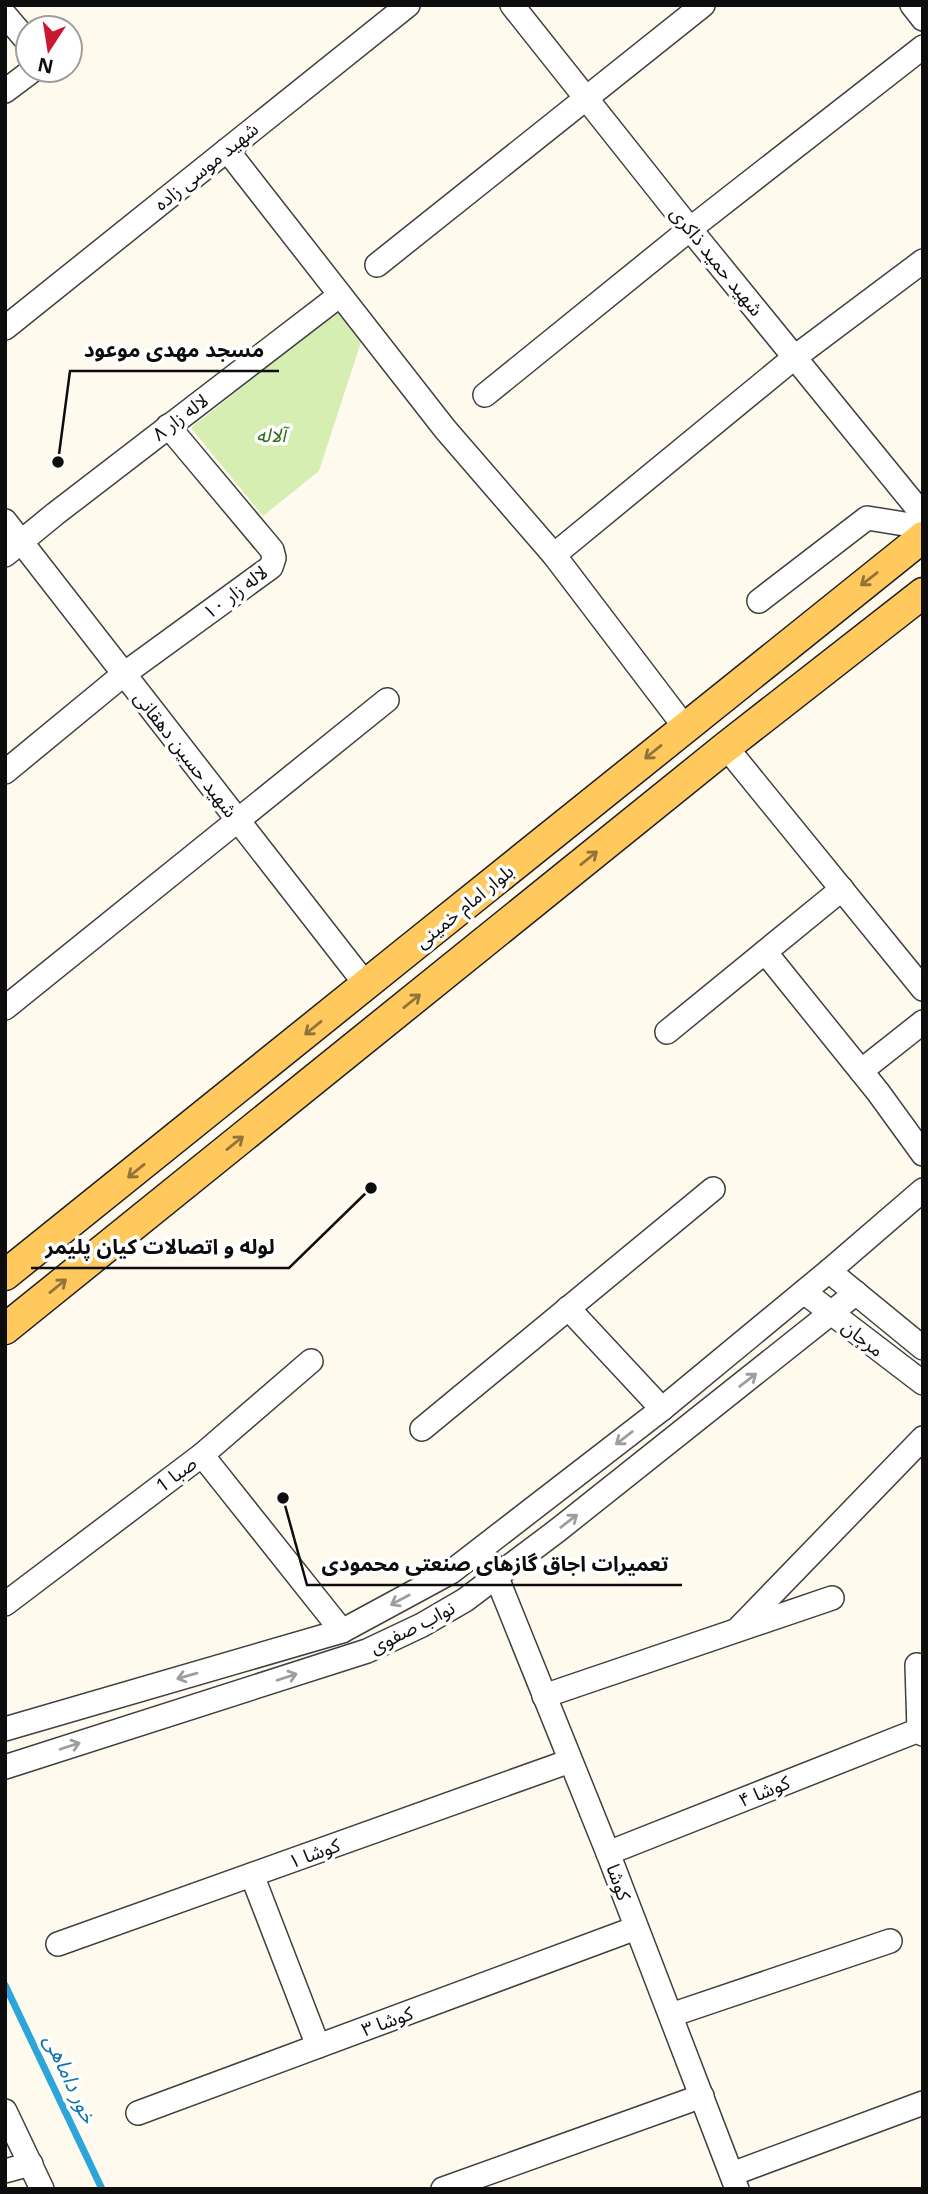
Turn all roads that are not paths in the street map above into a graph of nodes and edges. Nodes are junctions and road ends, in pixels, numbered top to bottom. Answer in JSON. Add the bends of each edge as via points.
{"nodes":[{"id":1,"x":408,"y":5,"type":"edge"},
{"id":2,"x":513,"y":5,"type":"edge"},
{"id":3,"x":703,"y":5,"type":"edge"},
{"id":4,"x":912,"y":5,"type":"edge"},
{"id":5,"x":923,"y":19,"type":"edge"},
{"id":6,"x":923,"y":47,"type":"edge"},
{"id":7,"x":586,"y":98,"type":"junction"},
{"id":8,"x":227,"y":150,"type":"junction"},
{"id":9,"x":690,"y":229,"type":"junction"},
{"id":10,"x":923,"y":261,"type":"edge"},
{"id":11,"x":377,"y":265,"type":"dead end"},
{"id":12,"x":340,"y":295,"type":"junction"},
{"id":13,"x":5,"y":328,"type":"edge"},
{"id":14,"x":795,"y":357,"type":"junction"},
{"id":15,"x":485,"y":395,"type":"dead end"},
{"id":16,"x":168,"y":426,"type":"junction"},
{"id":17,"x":923,"y":515,"type":"edge"},
{"id":18,"x":5,"y":521,"type":"edge"},
{"id":19,"x":923,"y":527,"type":"edge"},
{"id":20,"x":923,"y":537,"type":"edge"},
{"id":21,"x":13,"y":548,"type":"edge"},
{"id":22,"x":554,"y":555,"type":"junction"},
{"id":23,"x":923,"y":593,"type":"edge"},
{"id":24,"x":759,"y":601,"type":"dead end"},
{"id":25,"x":124,"y":674,"type":"junction"},
{"id":26,"x":387,"y":700,"type":"dead end"},
{"id":27,"x":684,"y":726,"type":"junction"},
{"id":28,"x":726,"y":747,"type":"junction"},
{"id":29,"x":5,"y":772,"type":"edge"},
{"id":30,"x":238,"y":821,"type":"junction"},
{"id":31,"x":842,"y":889,"type":"junction"},
{"id":32,"x":765,"y":952,"type":"junction"},
{"id":33,"x":366,"y":986,"type":"junction"},
{"id":34,"x":923,"y":989,"type":"edge"},
{"id":35,"x":5,"y":1008,"type":"edge"},
{"id":36,"x":923,"y":1022,"type":"edge"},
{"id":37,"x":667,"y":1032,"type":"dead end"},
{"id":38,"x":861,"y":1071,"type":"junction"},
{"id":39,"x":923,"y":1154,"type":"edge"},
{"id":40,"x":713,"y":1189,"type":"dead end"},
{"id":41,"x":923,"y":1190,"type":"edge"},
{"id":42,"x":829,"y":1272,"type":"junction"},
{"id":43,"x":5,"y":1275,"type":"edge"},
{"id":44,"x":804,"y":1292,"type":"junction"},
{"id":45,"x":856,"y":1293,"type":"junction"},
{"id":46,"x":568,"y":1308,"type":"junction"},
{"id":47,"x":832,"y":1313,"type":"junction"},
{"id":48,"x":5,"y":1329,"type":"edge"},
{"id":49,"x":923,"y":1348,"type":"edge"},
{"id":50,"x":311,"y":1361,"type":"dead end"},
{"id":51,"x":923,"y":1383,"type":"edge"},
{"id":52,"x":662,"y":1409,"type":"junction"},
{"id":53,"x":422,"y":1429,"type":"dead end"},
{"id":54,"x":923,"y":1438,"type":"edge"},
{"id":55,"x":202,"y":1455,"type":"junction"},
{"id":56,"x":485,"y":1547,"type":"junction"},
{"id":57,"x":497,"y":1576,"type":"junction"},
{"id":58,"x":832,"y":1598,"type":"dead end"},
{"id":59,"x":5,"y":1604,"type":"edge"},
{"id":60,"x":342,"y":1631,"type":"junction"},
{"id":61,"x":735,"y":1631,"type":"junction"},
{"id":62,"x":917,"y":1665,"type":"dead end"},
{"id":63,"x":544,"y":1696,"type":"junction"},
{"id":64,"x":11,"y":1725,"type":"edge"},
{"id":65,"x":921,"y":1732,"type":"edge"},
{"id":66,"x":570,"y":1761,"type":"junction"},
{"id":67,"x":5,"y":1767,"type":"edge"},
{"id":68,"x":608,"y":1853,"type":"junction"},
{"id":69,"x":252,"y":1875,"type":"junction"},
{"id":70,"x":636,"y":1928,"type":"junction"},
{"id":71,"x":890,"y":1941,"type":"dead end"},
{"id":72,"x":58,"y":1944,"type":"dead end"},
{"id":73,"x":671,"y":2015,"type":"junction"},
{"id":74,"x":318,"y":2046,"type":"junction"},
{"id":75,"x":702,"y":2096,"type":"junction"},
{"id":76,"x":923,"y":2103,"type":"edge"},
{"id":77,"x":5,"y":2111,"type":"edge"},
{"id":78,"x":138,"y":2113,"type":"dead end"},
{"id":79,"x":31,"y":2164,"type":"junction"},
{"id":80,"x":5,"y":2171,"type":"edge"},
{"id":81,"x":735,"y":2181,"type":"edge"},
{"id":82,"x":42,"y":2189,"type":"edge"},
{"id":83,"x":443,"y":2189,"type":"edge"}],
"edges":[{"from":1,"to":8,"type":"street","name":"شهید موسی زاده"},
{"from":2,"to":7,"type":"street","name":"شهید حمید ذاکری"},
{"from":3,"to":7,"type":"street"},
{"from":4,"to":5,"type":"street"},
{"from":6,"to":9,"type":"street"},
{"from":7,"to":9,"type":"street","name":"شهید حمید ذاکری"},
{"from":7,"to":11,"type":"street"},
{"from":8,"to":12,"type":"street"},
{"from":8,"to":13,"type":"street","name":"شهید موسی زاده"},
{"from":9,"to":14,"type":"street","name":"شهید حمید ذاکری"},
{"from":9,"to":15,"type":"street"},
{"from":10,"to":14,"type":"street"},
{"from":12,"to":16,"type":"street","name":"لاله زار ۸"},
{"from":12,"to":22,"type":"street","via":[[445,429]]},
{"from":14,"to":17,"type":"street","name":"شهید حمید ذاکری"},
{"from":14,"to":22,"type":"street"},
{"from":16,"to":21,"type":"street","name":"لاله زار ۸"},
{"from":16,"to":25,"type":"street","name":"لاله زار ۱۰","via":[[274,558],[271,567]]},
{"from":18,"to":21,"type":"street","name":"شهید حسین دهقانی"},
{"from":19,"to":24,"type":"street","via":[[867,518]]},
{"from":20,"to":27,"type":"main road","name":"بلوار امام خمینی","one_way":true},
{"from":21,"to":25,"type":"street","name":"شهید حسین دهقانی"},
{"from":22,"to":27,"type":"street"},
{"from":23,"to":28,"type":"main road"},
{"from":25,"to":29,"type":"street"},
{"from":25,"to":30,"type":"street","name":"شهید حسین دهقانی"},
{"from":26,"to":30,"type":"street"},
{"from":27,"to":33,"type":"main road","name":"بلوار امام خمینی","one_way":true},
{"from":28,"to":31,"type":"street"},
{"from":48,"to":28,"type":"main road","one_way":true},
{"from":30,"to":33,"type":"street","name":"شهید حسین دهقانی"},
{"from":30,"to":35,"type":"street"},
{"from":31,"to":32,"type":"street"},
{"from":31,"to":34,"type":"street"},
{"from":32,"to":37,"type":"street"},
{"from":32,"to":38,"type":"street"},
{"from":33,"to":43,"type":"main road","name":"بلوار امام خمینی","one_way":true},
{"from":36,"to":38,"type":"street"},
{"from":38,"to":39,"type":"street"},
{"from":40,"to":46,"type":"street"},
{"from":41,"to":42,"type":"street","name":"نواب صفوی"},
{"from":42,"to":44,"type":"street","name":"نواب صفوی"},
{"from":42,"to":45,"type":"street","name":"مرجان"},
{"from":44,"to":47,"type":"street","name":"مرجان"},
{"from":44,"to":52,"type":"street","name":"نواب صفوی"},
{"from":45,"to":47,"type":"street","name":"نواب صفوی"},
{"from":45,"to":49,"type":"street","name":"مرجان"},
{"from":46,"to":52,"type":"street"},
{"from":46,"to":53,"type":"street"},
{"from":47,"to":51,"type":"street","name":"مرجان"},
{"from":57,"to":47,"type":"street","name":"نواب صفوی","one_way":true},
{"from":50,"to":55,"type":"street"},
{"from":52,"to":56,"type":"street","name":"نواب صفوی","one_way":true},
{"from":54,"to":61,"type":"street"},
{"from":55,"to":59,"type":"street","name":"صبا 1"},
{"from":55,"to":60,"type":"street","name":"صبا 1"},
{"from":56,"to":57,"type":"street","name":"کوشا"},
{"from":56,"to":60,"type":"street","name":"نواب صفوی","one_way":true,"via":[[451,1573]]},
{"from":57,"to":63,"type":"street","name":"کوشا"},
{"from":67,"to":57,"type":"street","name":"نواب صفوی","one_way":true,"via":[[367,1651],[422,1625]]},
{"from":58,"to":61,"type":"street"},
{"from":60,"to":64,"type":"street","name":"نواب صفوی","one_way":true},
{"from":61,"to":63,"type":"street"},
{"from":62,"to":65,"type":"street"},
{"from":63,"to":66,"type":"street","name":"کوشا"},
{"from":65,"to":68,"type":"street","name":"کوشا ۴"},
{"from":66,"to":68,"type":"street","name":"کوشا"},
{"from":66,"to":69,"type":"street","name":"کوشا ۱"},
{"from":68,"to":70,"type":"street","name":"کوشا"},
{"from":69,"to":72,"type":"street","name":"کوشا ۱"},
{"from":69,"to":74,"type":"street"},
{"from":70,"to":73,"type":"street","name":"کوشا"},
{"from":70,"to":74,"type":"street","name":"کوشا ۳"},
{"from":71,"to":73,"type":"street"},
{"from":73,"to":75,"type":"street","name":"کوشا"},
{"from":74,"to":78,"type":"street","name":"کوشا ۳"},
{"from":75,"to":81,"type":"street","name":"کوشا"},
{"from":75,"to":83,"type":"street"},
{"from":76,"to":81,"type":"street"},
{"from":77,"to":79,"type":"street"},
{"from":79,"to":80,"type":"street"},
{"from":79,"to":82,"type":"street"}]}
